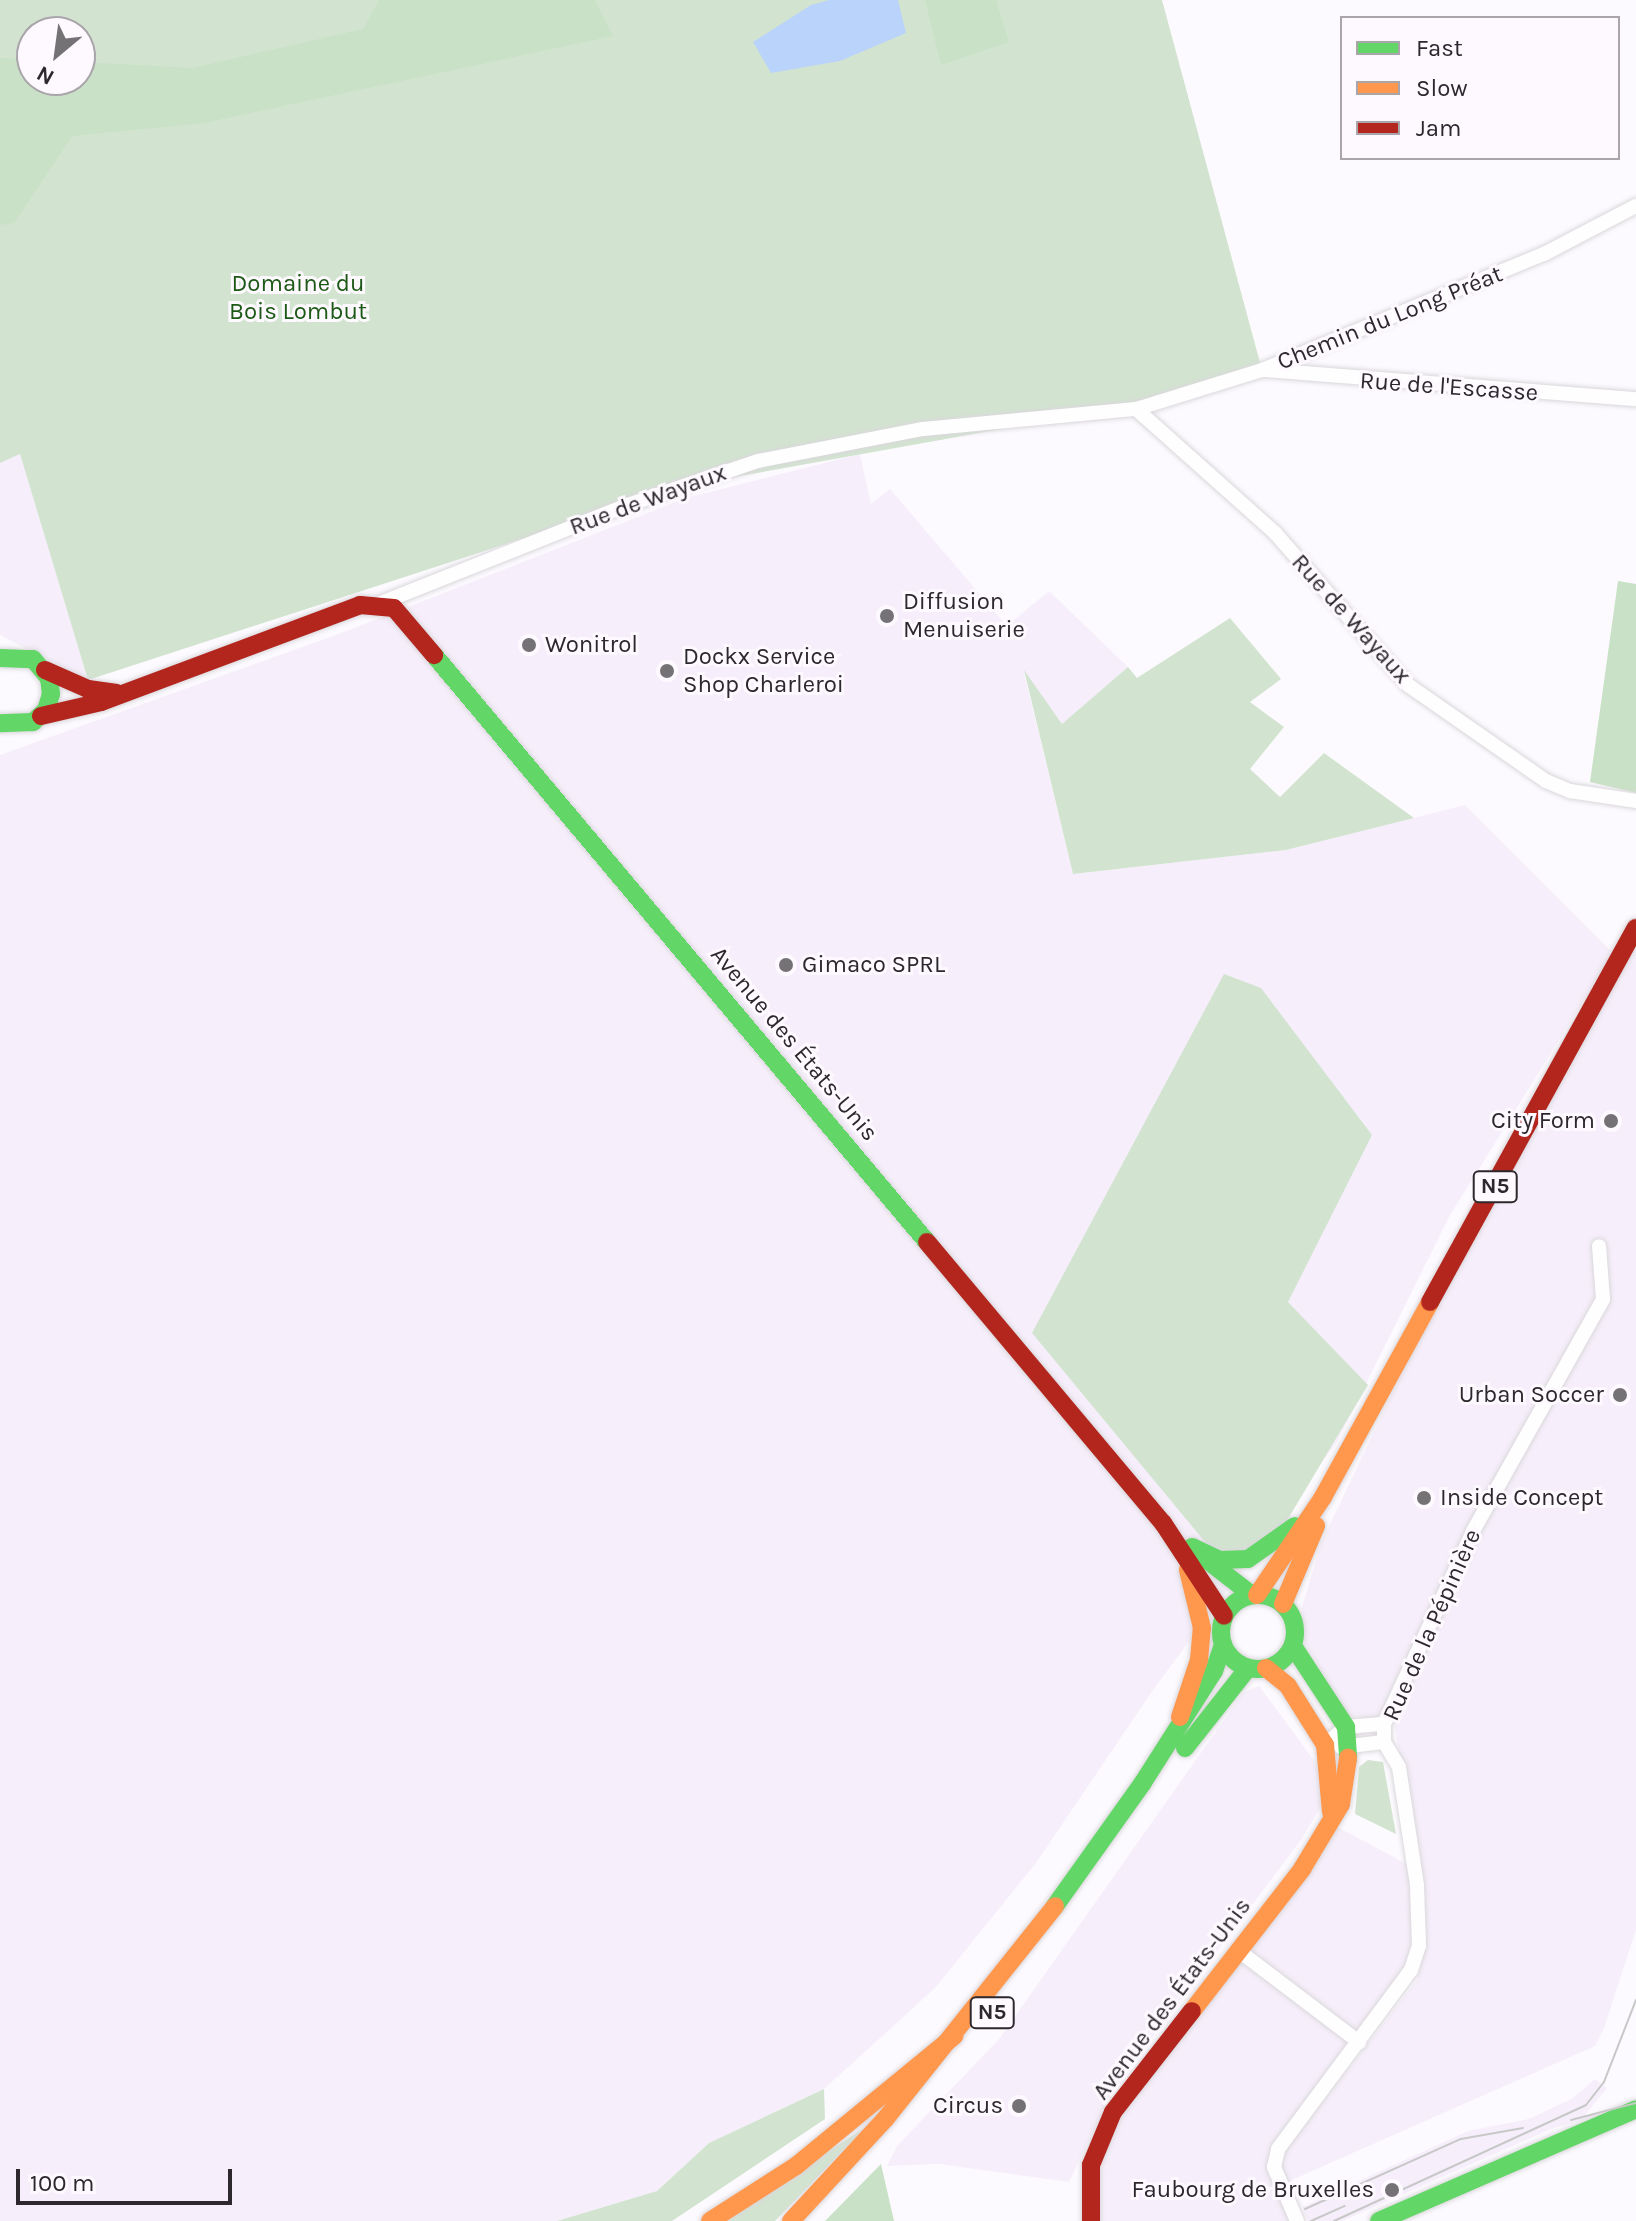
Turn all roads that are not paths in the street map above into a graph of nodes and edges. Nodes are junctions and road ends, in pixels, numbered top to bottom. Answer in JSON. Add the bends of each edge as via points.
{"nodes":[{"id":1,"x":1636,"y":206,"type":"edge"},
{"id":2,"x":1262,"y":370,"type":"junction"},
{"id":3,"x":1636,"y":399,"type":"edge"},
{"id":4,"x":1136,"y":409,"type":"junction"},
{"id":5,"x":923,"y":429,"type":"joint"},
{"id":6,"x":381,"y":603,"type":"junction"},
{"id":7,"x":0,"y":644,"type":"edge"},
{"id":8,"x":9,"y":656,"type":"edge"},
{"id":9,"x":45,"y":670,"type":"junction"},
{"id":10,"x":117,"y":693,"type":"junction"},
{"id":11,"x":41,"y":716,"type":"junction"},
{"id":12,"x":0,"y":723,"type":"edge"},
{"id":13,"x":1636,"y":801,"type":"edge"},
{"id":14,"x":1636,"y":928,"type":"edge"},
{"id":15,"x":1599,"y":1246,"type":"dead end"},
{"id":16,"x":1323,"y":1497,"type":"junction"},
{"id":17,"x":1189,"y":1555,"type":"junction"},
{"id":18,"x":1254,"y":1595,"type":"junction"},
{"id":19,"x":1283,"y":1604,"type":"junction"},
{"id":20,"x":1224,"y":1616,"type":"junction"},
{"id":21,"x":1223,"y":1645,"type":"junction"},
{"id":22,"x":1293,"y":1646,"type":"junction"},
{"id":23,"x":1257,"y":1668,"type":"junction"},
{"id":24,"x":1181,"y":1724,"type":"junction"},
{"id":25,"x":1384,"y":1724,"type":"junction"},
{"id":26,"x":1346,"y":1727,"type":"junction"},
{"id":27,"x":1384,"y":1742,"type":"junction"},
{"id":28,"x":1325,"y":1745,"type":"junction"},
{"id":29,"x":1349,"y":1748,"type":"junction"},
{"id":30,"x":1331,"y":1820,"type":"junction"},
{"id":31,"x":1239,"y":1951,"type":"junction"},
{"id":32,"x":954,"y":2036,"type":"junction"},
{"id":33,"x":1359,"y":2042,"type":"junction"},
{"id":34,"x":1636,"y":2095,"type":"edge"},
{"id":35,"x":1628,"y":2112,"type":"edge"},
{"id":36,"x":710,"y":2221,"type":"edge"},
{"id":37,"x":791,"y":2221,"type":"edge"},
{"id":38,"x":813,"y":2221,"type":"edge"},
{"id":39,"x":1091,"y":2221,"type":"edge"},
{"id":40,"x":1297,"y":2221,"type":"edge"},
{"id":41,"x":1379,"y":2221,"type":"edge"}],
"edges":[{"from":1,"to":2,"type":"street","name":"Chemin du Long Préat","via":[[1544,254]]},
{"from":2,"to":3,"type":"street","name":"Rue de l'Escasse"},
{"from":2,"to":4,"type":"street","name":"Chemin du Long Préat"},
{"from":4,"to":5,"type":"street","name":"Chemin du Long Préat"},
{"from":4,"to":13,"type":"street","name":"Rue de Wayaux","via":[[1275,533],[1408,685],[1546,781],[1570,791]]},
{"from":5,"to":6,"type":"street","name":"Rue de Wayaux","via":[[758,461],[625,506]]},
{"from":6,"to":10,"type":"main road","via":[[360,605]]},
{"from":6,"to":17,"type":"main road","name":"Avenue des États-Unis","via":[[411,627]]},
{"from":7,"to":8,"type":"main road"},
{"from":8,"to":9,"type":"main road"},
{"from":9,"to":10,"type":"main road","via":[[88,689]]},
{"from":9,"to":11,"type":"main road","via":[[51,694]]},
{"from":10,"to":11,"type":"main road","via":[[79,709]]},
{"from":11,"to":12,"type":"main road","via":[[23,726]]},
{"from":14,"to":16,"type":"main road","number":"N5"},
{"from":15,"to":25,"type":"street","name":"Rue de la Pépinière","via":[[1603,1299],[1473,1531]]},
{"from":16,"to":17,"type":"main road","via":[[1277,1543],[1248,1559]]},
{"from":16,"to":18,"type":"main road","number":"N5"},
{"from":16,"to":19,"type":"main road","number":"N5","via":[[1313,1538],[1289,1581]]},
{"from":17,"to":18,"type":"main road","name":"Avenue des États-Unis"},
{"from":17,"to":20,"type":"main road","name":"Avenue des États-Unis"},
{"from":17,"to":24,"type":"main road","via":[[1202,1628]]},
{"from":18,"to":19,"type":"main road"},
{"from":18,"to":20,"type":"main road","number":"N5","via":[[1233,1604]]},
{"from":19,"to":22,"type":"main road","via":[[1295,1624]]},
{"from":20,"to":21,"type":"main road","number":"N5"},
{"from":21,"to":23,"type":"main road"},
{"from":21,"to":24,"type":"main road","number":"N5","via":[[1214,1671]]},
{"from":22,"to":23,"type":"main road","number":"N5","via":[[1281,1662]]},
{"from":22,"to":26,"type":"main road","name":"Avenue des États-Unis"},
{"from":23,"to":28,"type":"main road","via":[[1288,1686]]},
{"from":23,"to":38,"type":"main road","number":"N5","via":[[1209,1711],[1105,1869],[898,2128]]},
{"from":24,"to":32,"type":"main road","number":"N5","via":[[1094,1856]]},
{"from":25,"to":26,"type":"street"},
{"from":25,"to":27,"type":"street","name":"Rue de la Pépinière"},
{"from":26,"to":28,"type":"street"},
{"from":26,"to":29,"type":"main road","name":"Avenue des États-Unis"},
{"from":27,"to":29,"type":"street"},
{"from":27,"to":33,"type":"street","name":"Rue de la Pépinière","via":[[1399,1767],[1417,1885],[1419,1946],[1411,1970]]},
{"from":28,"to":29,"type":"street"},
{"from":28,"to":30,"type":"main road"},
{"from":29,"to":30,"type":"main road","name":"Avenue des États-Unis","via":[[1345,1790]]},
{"from":30,"to":31,"type":"main road","name":"Avenue des États-Unis","via":[[1320,1843]]},
{"from":31,"to":33,"type":"street"},
{"from":31,"to":39,"type":"main road","name":"Avenue des États-Unis","via":[[1113,2112],[1091,2165]]},
{"from":32,"to":36,"type":"main road","via":[[796,2166]]},
{"from":32,"to":37,"type":"main road","number":"N5"},
{"from":33,"to":40,"type":"street","name":"Rue de la Pépinière","via":[[1273,2160]]},
{"from":34,"to":35,"type":"main road"},
{"from":35,"to":41,"type":"main road"}]}
